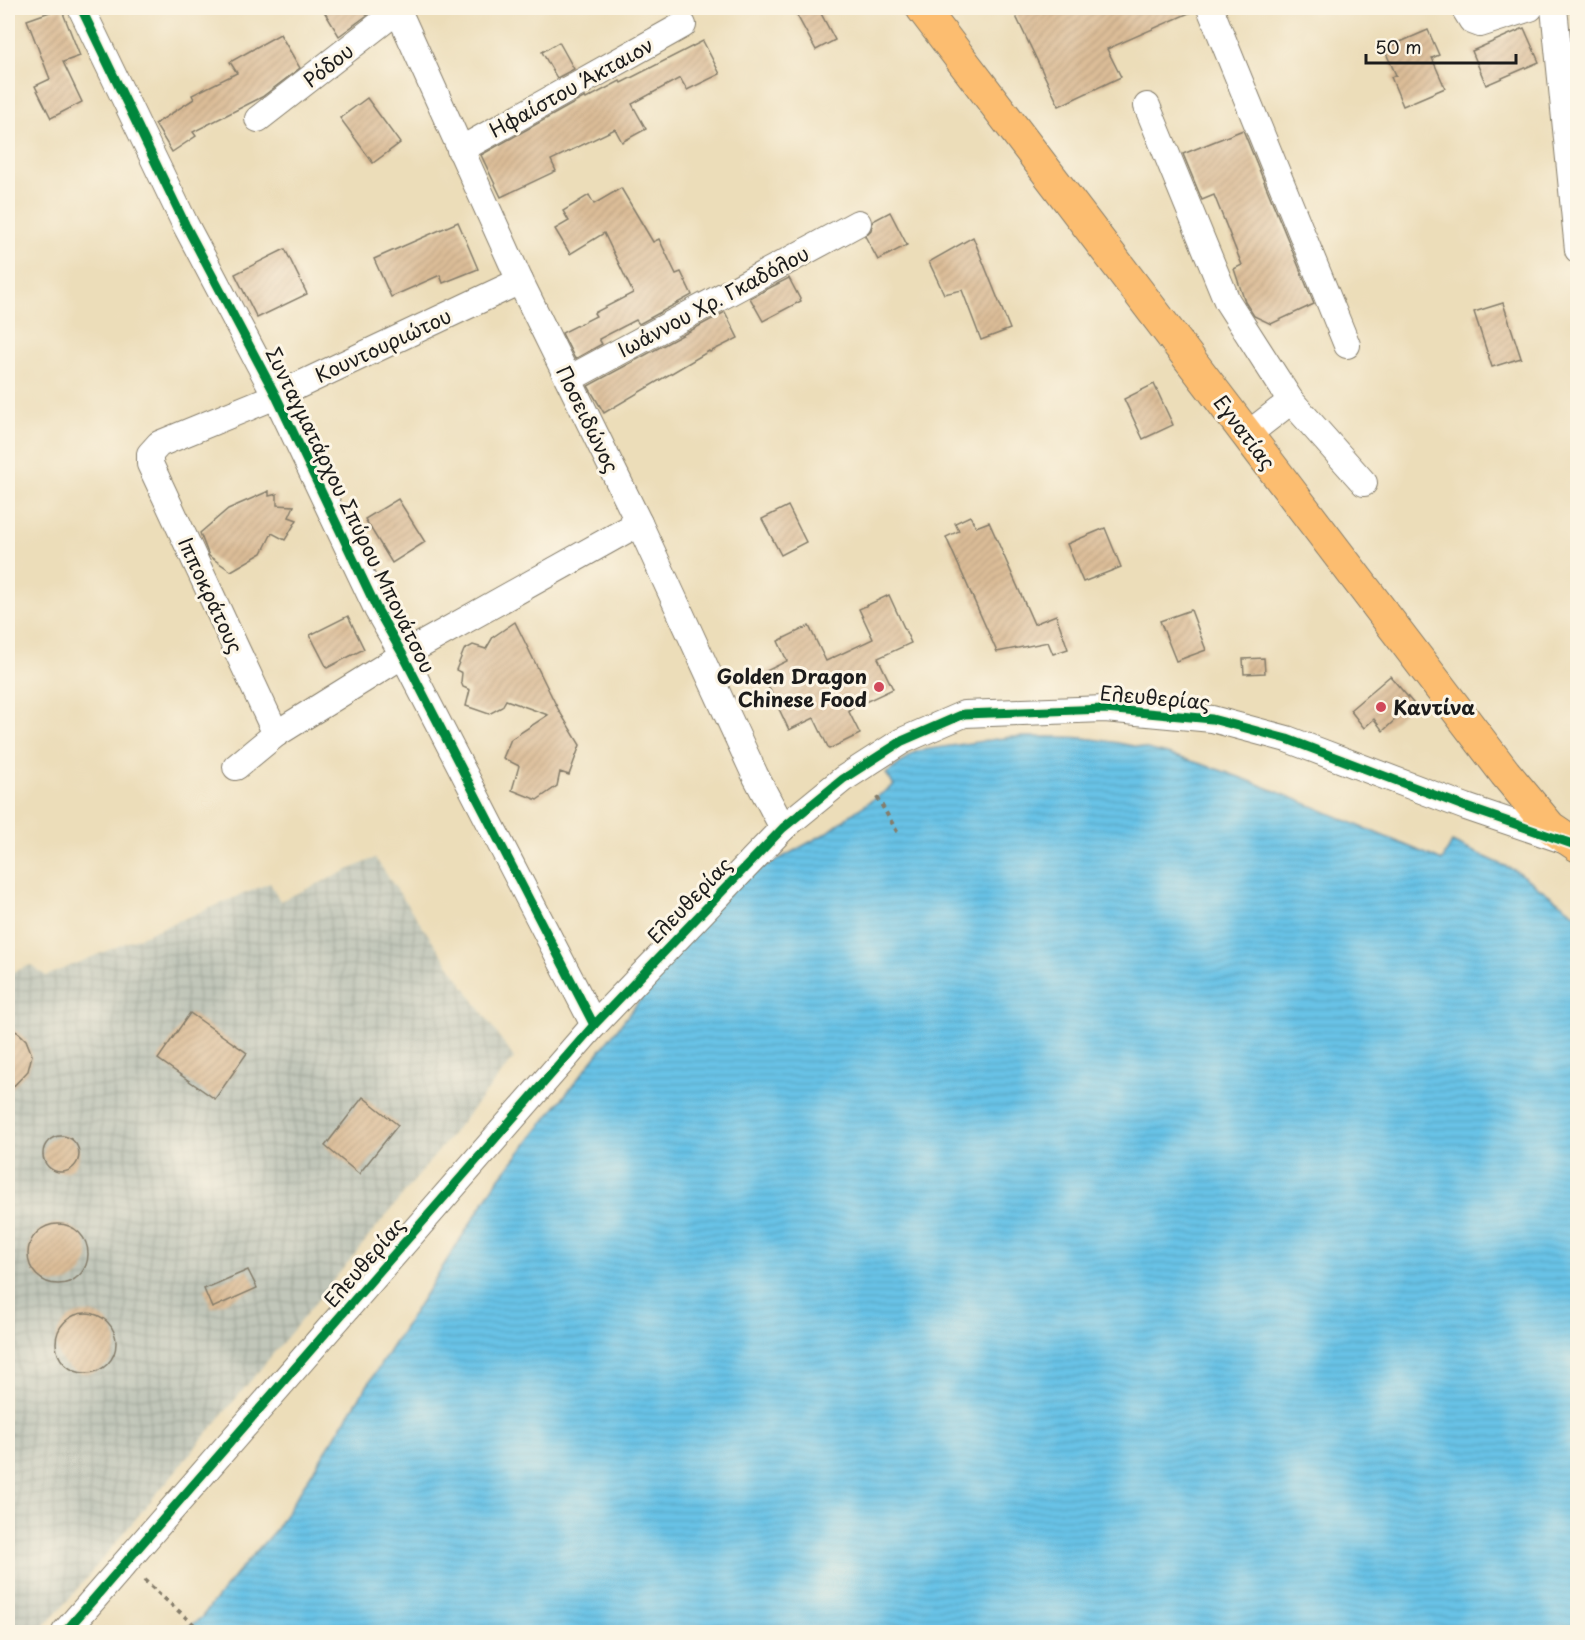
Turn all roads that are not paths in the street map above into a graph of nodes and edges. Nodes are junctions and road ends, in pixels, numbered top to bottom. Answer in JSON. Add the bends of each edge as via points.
{"nodes":[{"id":1,"x":81,"y":8,"type":"edge"},
{"id":2,"x":922,"y":8,"type":"edge"},
{"id":3,"x":1210,"y":8,"type":"edge"},
{"id":4,"x":1464,"y":8,"type":"edge"},
{"id":5,"x":1530,"y":8,"type":"edge"},
{"id":6,"x":1554,"y":8,"type":"edge"},
{"id":7,"x":397,"y":9,"type":"edge"},
{"id":8,"x":682,"y":25,"type":"dead end"},
{"id":9,"x":1148,"y":106,"type":"dead end"},
{"id":10,"x":258,"y":119,"type":"dead end"},
{"id":11,"x":460,"y":150,"type":"junction"},
{"id":12,"x":858,"y":223,"type":"dead end"},
{"id":13,"x":1578,"y":250,"type":"edge"},
{"id":14,"x":520,"y":280,"type":"junction"},
{"id":15,"x":1347,"y":345,"type":"dead end"},
{"id":16,"x":569,"y":379,"type":"junction"},
{"id":17,"x":276,"y":396,"type":"junction"},
{"id":18,"x":1290,"y":401,"type":"junction"},
{"id":19,"x":1247,"y":435,"type":"junction"},
{"id":20,"x":150,"y":454,"type":"joint"},
{"id":21,"x":1364,"y":483,"type":"dead end"},
{"id":22,"x":639,"y":523,"type":"junction"},
{"id":23,"x":403,"y":655,"type":"junction"},
{"id":24,"x":276,"y":735,"type":"junction"},
{"id":25,"x":236,"y":767,"type":"dead end"},
{"id":26,"x":783,"y":828,"type":"junction"},
{"id":27,"x":1575,"y":845,"type":"edge"},
{"id":28,"x":594,"y":1025,"type":"junction"},
{"id":29,"x":64,"y":1632,"type":"edge"}],
"edges":[{"from":1,"to":17,"type":"street","name":"Συνταγματάρχου Σπύρου Μπονάτσου","via":[[185,224]]},
{"from":2,"to":19,"type":"main road","name":"Εγνατίας"},
{"from":3,"to":15,"type":"street"},
{"from":4,"to":5,"type":"street","via":[[1472,21],[1480,24]]},
{"from":6,"to":13,"type":"street"},
{"from":7,"to":10,"type":"street","name":"Ρόδου"},
{"from":7,"to":11,"type":"street","name":"Ποσειδώνος"},
{"from":8,"to":11,"type":"street","name":"Ηφαίστου Άκταιον"},
{"from":9,"to":18,"type":"street","via":[[1227,301]]},
{"from":11,"to":14,"type":"street","name":"Ποσειδώνος"},
{"from":12,"to":16,"type":"street","name":"Ιωάννου Χρ. Γκαδόλου"},
{"from":14,"to":16,"type":"street","name":"Ποσειδώνος"},
{"from":14,"to":17,"type":"street","name":"Κουντουριώτου"},
{"from":16,"to":22,"type":"street","name":"Ποσειδώνος"},
{"from":17,"to":20,"type":"street","name":"Κουντουριώτου","via":[[159,444]]},
{"from":17,"to":23,"type":"street","name":"Συνταγματάρχου Σπύρου Μπονάτσου","via":[[377,609]]},
{"from":18,"to":19,"type":"street"},
{"from":18,"to":21,"type":"street"},
{"from":19,"to":27,"type":"main road","name":"Εγνατίας","via":[[1505,773],[1551,827]]},
{"from":20,"to":24,"type":"street","name":"Ιπποκράτους","via":[[150,464]]},
{"from":22,"to":23,"type":"street"},
{"from":22,"to":26,"type":"street","name":"Ποσειδώνος","via":[[754,775]]},
{"from":23,"to":24,"type":"street"},
{"from":23,"to":28,"type":"street","name":"Συνταγματάρχου Σπύρου Μπονάτσου"},
{"from":24,"to":25,"type":"street"},
{"from":26,"to":27,"type":"street","name":"Ελευθερίας","via":[[843,779],[902,741],[964,714],[1105,709],[1212,718],[1287,739]]},
{"from":26,"to":28,"type":"street","name":"Ελευθερίας"},
{"from":28,"to":29,"type":"street","name":"Ελευθερίας"}]}
